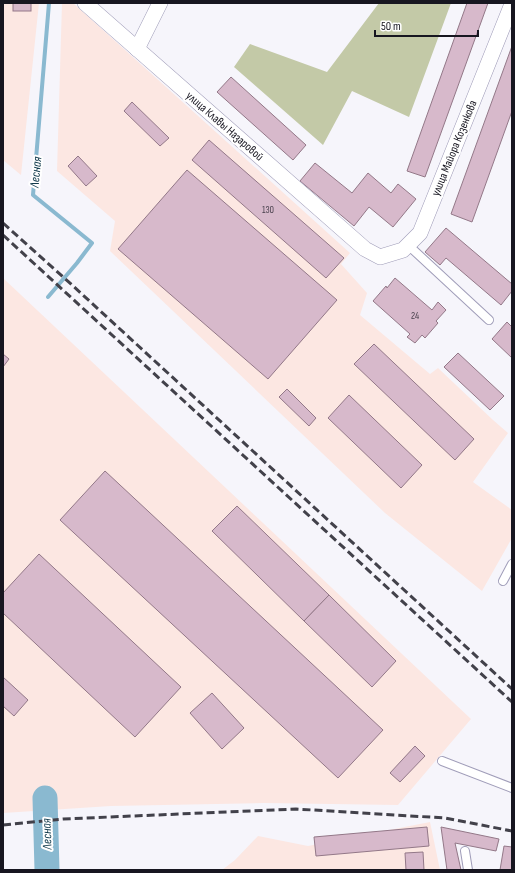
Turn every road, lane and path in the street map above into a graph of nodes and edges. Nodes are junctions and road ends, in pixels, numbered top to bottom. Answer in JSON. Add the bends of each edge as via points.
{"nodes":[{"id":1,"x":85,"y":3,"type":"edge"},
{"id":2,"x":160,"y":3,"type":"edge"},
{"id":3,"x":512,"y":4,"type":"edge"},
{"id":4,"x":137,"y":48,"type":"junction"},
{"id":5,"x":408,"y":245,"type":"junction"},
{"id":6,"x":365,"y":249,"type":"joint"},
{"id":7,"x":489,"y":320,"type":"dead end"},
{"id":8,"x":512,"y":564,"type":"edge"},
{"id":9,"x":503,"y":581,"type":"dead end"},
{"id":10,"x":442,"y":761,"type":"dead end"},
{"id":11,"x":512,"y":788,"type":"edge"},
{"id":12,"x":465,"y":851,"type":"dead end"},
{"id":13,"x":468,"y":870,"type":"edge"}],
"edges":[{"from":1,"to":4,"type":"street","name":"улица Клавы Назаровой"},
{"from":2,"to":4,"type":"street"},
{"from":3,"to":5,"type":"street","name":"улица Майора Козенкова","via":[[420,233]]},
{"from":4,"to":6,"type":"street","name":"улица Клавы Назаровой"},
{"from":5,"to":6,"type":"street","name":"улица Майора Козенкова","via":[[403,250],[380,257]]},
{"from":5,"to":7,"type":"lane"},
{"from":8,"to":9,"type":"lane"},
{"from":10,"to":11,"type":"lane"},
{"from":12,"to":13,"type":"lane"}]}
